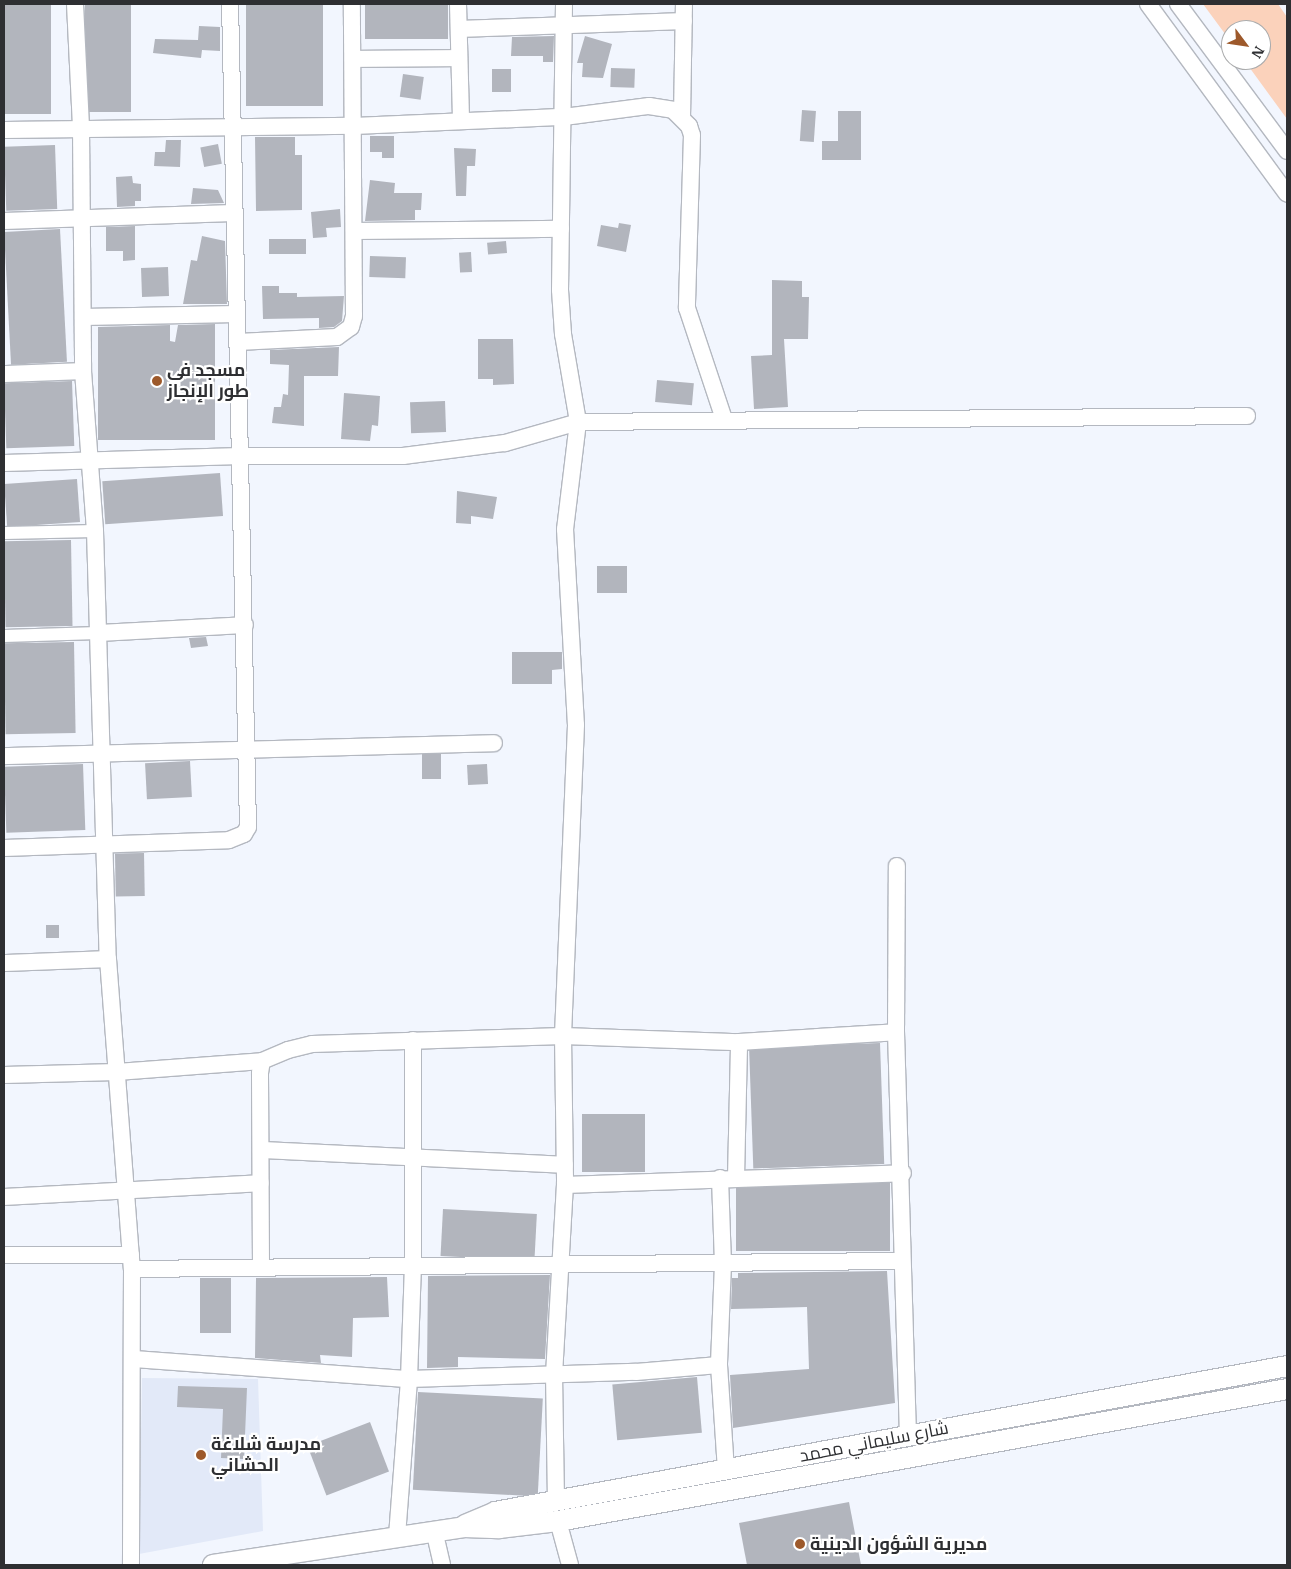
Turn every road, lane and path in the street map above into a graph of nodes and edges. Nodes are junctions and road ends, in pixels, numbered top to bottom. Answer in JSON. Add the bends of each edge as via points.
{"nodes":[{"id":1,"x":75,"y":4,"type":"edge"},
{"id":2,"x":230,"y":4,"type":"edge"},
{"id":3,"x":352,"y":4,"type":"edge"},
{"id":4,"x":458,"y":4,"type":"edge"},
{"id":5,"x":564,"y":4,"type":"edge"},
{"id":6,"x":684,"y":4,"type":"edge"},
{"id":7,"x":1148,"y":4,"type":"edge"},
{"id":8,"x":1178,"y":4,"type":"edge"},
{"id":9,"x":684,"y":21,"type":"junction"},
{"id":10,"x":564,"y":28,"type":"junction"},
{"id":11,"x":458,"y":29,"type":"junction"},
{"id":12,"x":459,"y":58,"type":"junction"},
{"id":13,"x":353,"y":59,"type":"junction"},
{"id":14,"x":564,"y":117,"type":"junction"},
{"id":15,"x":682,"y":117,"type":"junction"},
{"id":16,"x":461,"y":121,"type":"junction"},
{"id":17,"x":354,"y":126,"type":"junction"},
{"id":18,"x":230,"y":127,"type":"junction"},
{"id":19,"x":81,"y":128,"type":"junction"},
{"id":20,"x":4,"y":130,"type":"edge"},
{"id":21,"x":1287,"y":151,"type":"edge"},
{"id":22,"x":1287,"y":194,"type":"edge"},
{"id":23,"x":233,"y":214,"type":"junction"},
{"id":24,"x":82,"y":217,"type":"junction"},
{"id":25,"x":4,"y":221,"type":"edge"},
{"id":26,"x":561,"y":229,"type":"junction"},
{"id":27,"x":354,"y":231,"type":"junction"},
{"id":28,"x":237,"y":314,"type":"junction"},
{"id":29,"x":83,"y":318,"type":"junction"},
{"id":30,"x":238,"y":342,"type":"junction"},
{"id":31,"x":83,"y":372,"type":"junction"},
{"id":32,"x":4,"y":374,"type":"edge"},
{"id":33,"x":1247,"y":416,"type":"dead end"},
{"id":34,"x":724,"y":419,"type":"junction"},
{"id":35,"x":578,"y":422,"type":"junction"},
{"id":36,"x":241,"y":456,"type":"junction"},
{"id":37,"x":88,"y":460,"type":"junction"},
{"id":38,"x":4,"y":463,"type":"edge"},
{"id":39,"x":95,"y":531,"type":"junction"},
{"id":40,"x":4,"y":533,"type":"edge"},
{"id":41,"x":245,"y":625,"type":"junction"},
{"id":42,"x":98,"y":633,"type":"junction"},
{"id":43,"x":4,"y":636,"type":"edge"},
{"id":44,"x":494,"y":743,"type":"dead end"},
{"id":45,"x":248,"y":748,"type":"junction"},
{"id":46,"x":104,"y":752,"type":"junction"},
{"id":47,"x":4,"y":756,"type":"edge"},
{"id":48,"x":106,"y":847,"type":"junction"},
{"id":49,"x":4,"y":848,"type":"edge"},
{"id":50,"x":897,"y":866,"type":"dead end"},
{"id":51,"x":108,"y":959,"type":"junction"},
{"id":52,"x":4,"y":963,"type":"edge"},
{"id":53,"x":896,"y":1032,"type":"junction"},
{"id":54,"x":563,"y":1036,"type":"junction"},
{"id":55,"x":413,"y":1040,"type":"junction"},
{"id":56,"x":739,"y":1042,"type":"junction"},
{"id":57,"x":262,"y":1061,"type":"junction"},
{"id":58,"x":117,"y":1072,"type":"junction"},
{"id":59,"x":4,"y":1074,"type":"edge"},
{"id":60,"x":261,"y":1150,"type":"junction"},
{"id":61,"x":411,"y":1155,"type":"junction"},
{"id":62,"x":565,"y":1165,"type":"junction"},
{"id":63,"x":903,"y":1173,"type":"junction"},
{"id":64,"x":728,"y":1178,"type":"junction"},
{"id":65,"x":261,"y":1183,"type":"junction"},
{"id":66,"x":566,"y":1185,"type":"junction"},
{"id":67,"x":124,"y":1189,"type":"junction"},
{"id":68,"x":4,"y":1198,"type":"edge"},
{"id":69,"x":4,"y":1255,"type":"edge"},
{"id":70,"x":901,"y":1261,"type":"junction"},
{"id":71,"x":131,"y":1262,"type":"junction"},
{"id":72,"x":413,"y":1264,"type":"junction"},
{"id":73,"x":562,"y":1264,"type":"junction"},
{"id":74,"x":723,"y":1264,"type":"junction"},
{"id":75,"x":261,"y":1267,"type":"junction"},
{"id":76,"x":134,"y":1359,"type":"junction"},
{"id":77,"x":719,"y":1365,"type":"junction"},
{"id":78,"x":1287,"y":1366,"type":"edge"},
{"id":79,"x":554,"y":1375,"type":"junction"},
{"id":80,"x":410,"y":1379,"type":"junction"},
{"id":81,"x":1287,"y":1389,"type":"edge"},
{"id":82,"x":908,"y":1435,"type":"junction"},
{"id":83,"x":726,"y":1470,"type":"junction"},
{"id":84,"x":556,"y":1501,"type":"junction"},
{"id":85,"x":558,"y":1521,"type":"junction"},
{"id":86,"x":464,"y":1526,"type":"junction"},
{"id":87,"x":434,"y":1530,"type":"junction"},
{"id":88,"x":397,"y":1536,"type":"junction"},
{"id":89,"x":256,"y":1561,"type":"edge"},
{"id":90,"x":131,"y":1565,"type":"edge"},
{"id":91,"x":213,"y":1565,"type":"edge"},
{"id":92,"x":442,"y":1565,"type":"edge"},
{"id":93,"x":570,"y":1565,"type":"edge"}],
"edges":[{"from":1,"to":19,"type":"street"},
{"from":2,"to":18,"type":"street"},
{"from":3,"to":13,"type":"street"},
{"from":4,"to":11,"type":"street"},
{"from":5,"to":10,"type":"street"},
{"from":6,"to":9,"type":"street"},
{"from":7,"to":22,"type":"street"},
{"from":8,"to":21,"type":"street"},
{"from":9,"to":10,"type":"street"},
{"from":9,"to":15,"type":"street"},
{"from":10,"to":11,"type":"street"},
{"from":10,"to":14,"type":"street"},
{"from":11,"to":12,"type":"street"},
{"from":12,"to":13,"type":"street"},
{"from":12,"to":16,"type":"street"},
{"from":13,"to":17,"type":"street"},
{"from":14,"to":15,"type":"street","via":[[650,106],[673,110]]},
{"from":14,"to":16,"type":"street"},
{"from":14,"to":26,"type":"street"},
{"from":15,"to":34,"type":"street","via":[[692,135],[687,308]]},
{"from":16,"to":17,"type":"street"},
{"from":17,"to":18,"type":"street"},
{"from":17,"to":27,"type":"street"},
{"from":18,"to":19,"type":"street"},
{"from":18,"to":23,"type":"street"},
{"from":19,"to":20,"type":"street"},
{"from":19,"to":24,"type":"street"},
{"from":23,"to":24,"type":"street"},
{"from":23,"to":28,"type":"street"},
{"from":24,"to":25,"type":"street"},
{"from":24,"to":29,"type":"street"},
{"from":26,"to":27,"type":"street"},
{"from":26,"to":35,"type":"street","via":[[563,334]]},
{"from":27,"to":30,"type":"street","via":[[354,316],[345,334]]},
{"from":28,"to":29,"type":"street"},
{"from":28,"to":30,"type":"street"},
{"from":29,"to":31,"type":"street"},
{"from":30,"to":36,"type":"street"},
{"from":31,"to":32,"type":"street"},
{"from":31,"to":37,"type":"street"},
{"from":33,"to":34,"type":"street"},
{"from":34,"to":35,"type":"street"},
{"from":35,"to":36,"type":"street","via":[[531,437],[449,452],[357,457]]},
{"from":35,"to":54,"type":"street","via":[[565,528],[576,724]]},
{"from":36,"to":37,"type":"street"},
{"from":36,"to":41,"type":"street"},
{"from":37,"to":38,"type":"street"},
{"from":37,"to":39,"type":"street"},
{"from":39,"to":40,"type":"street"},
{"from":39,"to":42,"type":"street"},
{"from":41,"to":42,"type":"street"},
{"from":41,"to":45,"type":"street"},
{"from":42,"to":43,"type":"street"},
{"from":42,"to":46,"type":"street"},
{"from":44,"to":45,"type":"street"},
{"from":45,"to":46,"type":"street"},
{"from":45,"to":48,"type":"street","via":[[244,834],[229,840]]},
{"from":46,"to":47,"type":"street"},
{"from":46,"to":48,"type":"street"},
{"from":48,"to":49,"type":"street"},
{"from":48,"to":51,"type":"street"},
{"from":50,"to":53,"type":"street"},
{"from":51,"to":52,"type":"street"},
{"from":51,"to":58,"type":"street"},
{"from":53,"to":56,"type":"street"},
{"from":53,"to":63,"type":"street"},
{"from":54,"to":55,"type":"street"},
{"from":54,"to":56,"type":"street"},
{"from":54,"to":62,"type":"street"},
{"from":55,"to":57,"type":"street","via":[[312,1044]]},
{"from":55,"to":61,"type":"street"},
{"from":56,"to":64,"type":"street"},
{"from":57,"to":58,"type":"street"},
{"from":57,"to":60,"type":"street"},
{"from":58,"to":59,"type":"street"},
{"from":58,"to":67,"type":"street"},
{"from":60,"to":61,"type":"street"},
{"from":60,"to":65,"type":"street"},
{"from":61,"to":62,"type":"street"},
{"from":61,"to":72,"type":"street"},
{"from":62,"to":66,"type":"street"},
{"from":63,"to":64,"type":"street"},
{"from":63,"to":70,"type":"street"},
{"from":64,"to":66,"type":"street"},
{"from":64,"to":74,"type":"street"},
{"from":65,"to":67,"type":"street"},
{"from":65,"to":75,"type":"street"},
{"from":66,"to":73,"type":"street"},
{"from":67,"to":68,"type":"street"},
{"from":67,"to":71,"type":"street"},
{"from":69,"to":71,"type":"street"},
{"from":70,"to":74,"type":"street"},
{"from":70,"to":82,"type":"street"},
{"from":71,"to":75,"type":"street"},
{"from":71,"to":76,"type":"street"},
{"from":72,"to":73,"type":"street"},
{"from":72,"to":75,"type":"street"},
{"from":72,"to":80,"type":"street"},
{"from":73,"to":74,"type":"street"},
{"from":73,"to":79,"type":"street"},
{"from":74,"to":77,"type":"street"},
{"from":76,"to":80,"type":"street"},
{"from":76,"to":90,"type":"street"},
{"from":77,"to":79,"type":"street"},
{"from":77,"to":83,"type":"street"},
{"from":78,"to":82,"type":"street","name":"شارع سليماني محمد"},
{"from":79,"to":80,"type":"street"},
{"from":79,"to":84,"type":"street"},
{"from":80,"to":88,"type":"street"},
{"from":81,"to":85,"type":"street","name":"شارع سليماني محمد"},
{"from":82,"to":83,"type":"street","name":"شارع سليماني محمد"},
{"from":83,"to":84,"type":"street","name":"شارع سليماني محمد"},
{"from":84,"to":86,"type":"street","name":"شارع سليماني محمد","via":[[495,1512]]},
{"from":85,"to":86,"type":"street","name":"شارع سليماني محمد","via":[[499,1528]]},
{"from":85,"to":93,"type":"street"},
{"from":86,"to":87,"type":"street","name":"شارع سليماني محمد"},
{"from":87,"to":88,"type":"street","name":"شارع سليماني محمد"},
{"from":87,"to":92,"type":"street"},
{"from":88,"to":89,"type":"street","name":"شارع سليماني محمد"},
{"from":89,"to":91,"type":"street","name":"شارع سليماني محمد"}]}
